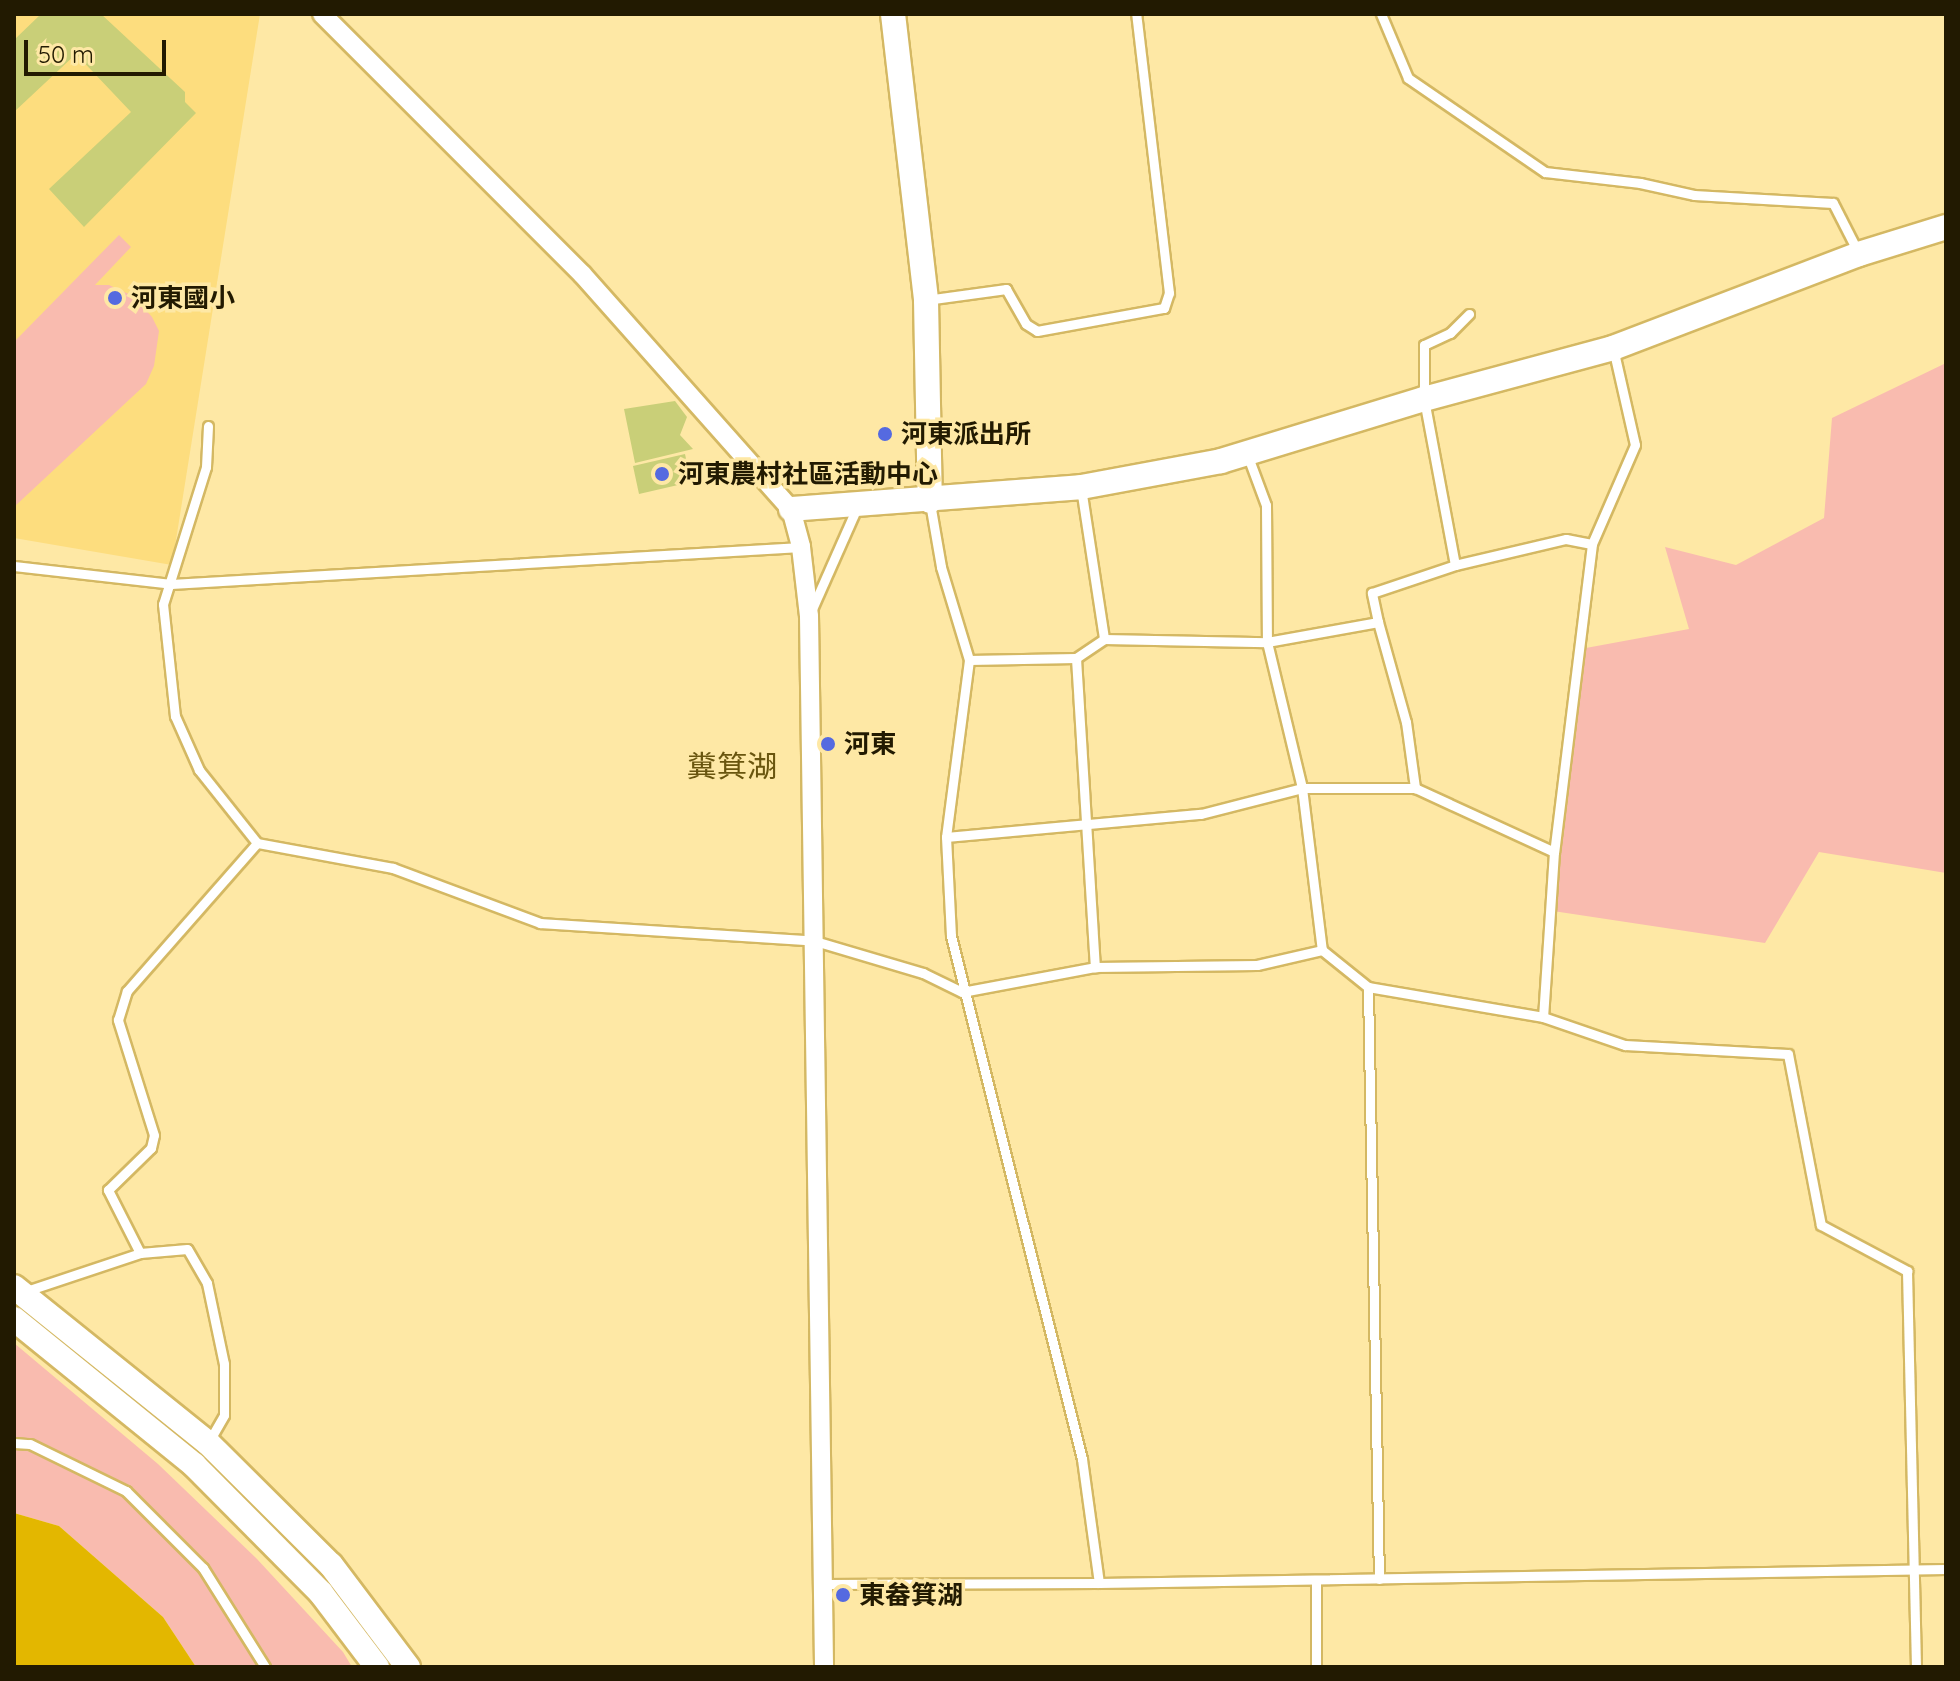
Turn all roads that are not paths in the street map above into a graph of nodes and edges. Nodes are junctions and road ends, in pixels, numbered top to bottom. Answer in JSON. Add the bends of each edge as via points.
{"nodes":[{"id":1,"x":322,"y":14,"type":"edge"},
{"id":2,"x":893,"y":14,"type":"edge"},
{"id":3,"x":1136,"y":14,"type":"edge"},
{"id":4,"x":1381,"y":14,"type":"edge"},
{"id":5,"x":1946,"y":227,"type":"edge"},
{"id":6,"x":1859,"y":254,"type":"junction"},
{"id":7,"x":926,"y":300,"type":"junction"},
{"id":8,"x":1469,"y":314,"type":"dead end"},
{"id":9,"x":1613,"y":348,"type":"junction"},
{"id":10,"x":1424,"y":399,"type":"junction"},
{"id":11,"x":208,"y":426,"type":"dead end"},
{"id":12,"x":1247,"y":453,"type":"junction"},
{"id":13,"x":1081,"y":487,"type":"junction"},
{"id":14,"x":930,"y":501,"type":"junction"},
{"id":15,"x":858,"y":505,"type":"junction"},
{"id":16,"x":791,"y":509,"type":"junction"},
{"id":17,"x":1592,"y":544,"type":"junction"},
{"id":18,"x":801,"y":547,"type":"junction"},
{"id":19,"x":1455,"y":565,"type":"junction"},
{"id":20,"x":14,"y":566,"type":"edge"},
{"id":21,"x":171,"y":584,"type":"junction"},
{"id":22,"x":809,"y":616,"type":"junction"},
{"id":23,"x":1378,"y":622,"type":"junction"},
{"id":24,"x":1104,"y":639,"type":"junction"},
{"id":25,"x":1267,"y":642,"type":"junction"},
{"id":26,"x":1076,"y":658,"type":"junction"},
{"id":27,"x":969,"y":660,"type":"junction"},
{"id":28,"x":1302,"y":788,"type":"junction"},
{"id":29,"x":1415,"y":788,"type":"junction"},
{"id":30,"x":1089,"y":827,"type":"junction"},
{"id":31,"x":946,"y":837,"type":"junction"},
{"id":32,"x":257,"y":843,"type":"junction"},
{"id":33,"x":1554,"y":852,"type":"junction"},
{"id":34,"x":815,"y":941,"type":"junction"},
{"id":35,"x":1322,"y":950,"type":"junction"},
{"id":36,"x":1095,"y":967,"type":"junction"},
{"id":37,"x":1368,"y":987,"type":"junction"},
{"id":38,"x":962,"y":992,"type":"junction"},
{"id":39,"x":1543,"y":1017,"type":"junction"},
{"id":40,"x":140,"y":1253,"type":"junction"},
{"id":41,"x":16,"y":1292,"type":"edge"},
{"id":42,"x":14,"y":1319,"type":"edge"},
{"id":43,"x":14,"y":1443,"type":"edge"},
{"id":44,"x":208,"y":1443,"type":"junction"},
{"id":45,"x":1915,"y":1569,"type":"junction"},
{"id":46,"x":1946,"y":1569,"type":"edge"},
{"id":47,"x":1379,"y":1579,"type":"junction"},
{"id":48,"x":1316,"y":1580,"type":"junction"},
{"id":49,"x":1099,"y":1583,"type":"junction"},
{"id":50,"x":824,"y":1584,"type":"junction"},
{"id":51,"x":265,"y":1667,"type":"edge"},
{"id":52,"x":377,"y":1667,"type":"edge"},
{"id":53,"x":408,"y":1667,"type":"edge"},
{"id":54,"x":824,"y":1667,"type":"edge"},
{"id":55,"x":1316,"y":1667,"type":"edge"},
{"id":56,"x":1916,"y":1667,"type":"edge"}],
"edges":[{"from":1,"to":16,"type":"street","via":[[582,274]]},
{"from":2,"to":7,"type":"street"},
{"from":3,"to":7,"type":"lane","via":[[1169,293],[1164,308],[1037,331],[1026,324],[1006,289]]},
{"from":4,"to":6,"type":"lane","via":[[1408,78],[1545,172],[1694,195],[1833,203]]},
{"from":5,"to":6,"type":"street"},
{"from":6,"to":9,"type":"street"},
{"from":7,"to":14,"type":"street"},
{"from":8,"to":10,"type":"lane","via":[[1450,333],[1424,345]]},
{"from":9,"to":10,"type":"street"},
{"from":9,"to":17,"type":"lane","via":[[1635,445]]},
{"from":10,"to":12,"type":"street"},
{"from":10,"to":19,"type":"lane"},
{"from":11,"to":21,"type":"lane","via":[[206,467]]},
{"from":12,"to":13,"type":"street"},
{"from":12,"to":25,"type":"lane","via":[[1266,505]]},
{"from":13,"to":14,"type":"street"},
{"from":13,"to":24,"type":"lane"},
{"from":14,"to":15,"type":"street"},
{"from":14,"to":27,"type":"lane","via":[[941,567]]},
{"from":15,"to":16,"type":"street"},
{"from":15,"to":22,"type":"lane"},
{"from":16,"to":18,"type":"street"},
{"from":17,"to":19,"type":"lane","via":[[1566,539]]},
{"from":17,"to":33,"type":"lane"},
{"from":18,"to":21,"type":"lane"},
{"from":18,"to":22,"type":"street"},
{"from":19,"to":23,"type":"lane","via":[[1372,593]]},
{"from":20,"to":21,"type":"lane"},
{"from":21,"to":32,"type":"lane","via":[[163,604],[178,728],[199,770]]},
{"from":22,"to":34,"type":"street"},
{"from":23,"to":25,"type":"lane"},
{"from":23,"to":29,"type":"lane","via":[[1406,722]]},
{"from":24,"to":25,"type":"lane"},
{"from":24,"to":26,"type":"lane"},
{"from":25,"to":28,"type":"lane"},
{"from":26,"to":27,"type":"lane"},
{"from":26,"to":30,"type":"lane"},
{"from":27,"to":31,"type":"lane"},
{"from":28,"to":29,"type":"lane"},
{"from":28,"to":30,"type":"lane","via":[[1201,814]]},
{"from":28,"to":35,"type":"lane"},
{"from":29,"to":33,"type":"lane"},
{"from":30,"to":31,"type":"lane"},
{"from":30,"to":36,"type":"lane"},
{"from":31,"to":38,"type":"lane","via":[[951,936]]},
{"from":32,"to":34,"type":"lane","via":[[393,868],[540,923]]},
{"from":32,"to":40,"type":"lane","via":[[127,991],[118,1020],[154,1135],[151,1148],[108,1190]]},
{"from":33,"to":39,"type":"lane"},
{"from":34,"to":38,"type":"lane","via":[[923,973]]},
{"from":34,"to":50,"type":"street"},
{"from":35,"to":36,"type":"lane","via":[[1257,965]]},
{"from":35,"to":37,"type":"lane"},
{"from":36,"to":38,"type":"lane"},
{"from":37,"to":39,"type":"lane"},
{"from":37,"to":47,"type":"lane"},
{"from":38,"to":49,"type":"lane","via":[[1082,1459]]},
{"from":39,"to":45,"type":"lane","via":[[1625,1045],[1788,1054],[1821,1225],[1907,1271]]},
{"from":40,"to":41,"type":"lane"},
{"from":40,"to":44,"type":"lane","via":[[187,1249],[207,1283],[224,1364],[224,1415]]},
{"from":41,"to":44,"type":"street"},
{"from":42,"to":52,"type":"street","via":[[194,1465],[321,1593]]},
{"from":43,"to":51,"type":"lane","via":[[30,1444],[126,1491],[203,1568]]},
{"from":44,"to":53,"type":"street","via":[[331,1565]]},
{"from":45,"to":46,"type":"lane"},
{"from":45,"to":47,"type":"lane"},
{"from":45,"to":56,"type":"lane"},
{"from":47,"to":48,"type":"lane"},
{"from":48,"to":49,"type":"lane"},
{"from":48,"to":55,"type":"lane"},
{"from":49,"to":50,"type":"lane"},
{"from":50,"to":54,"type":"street"}]}
